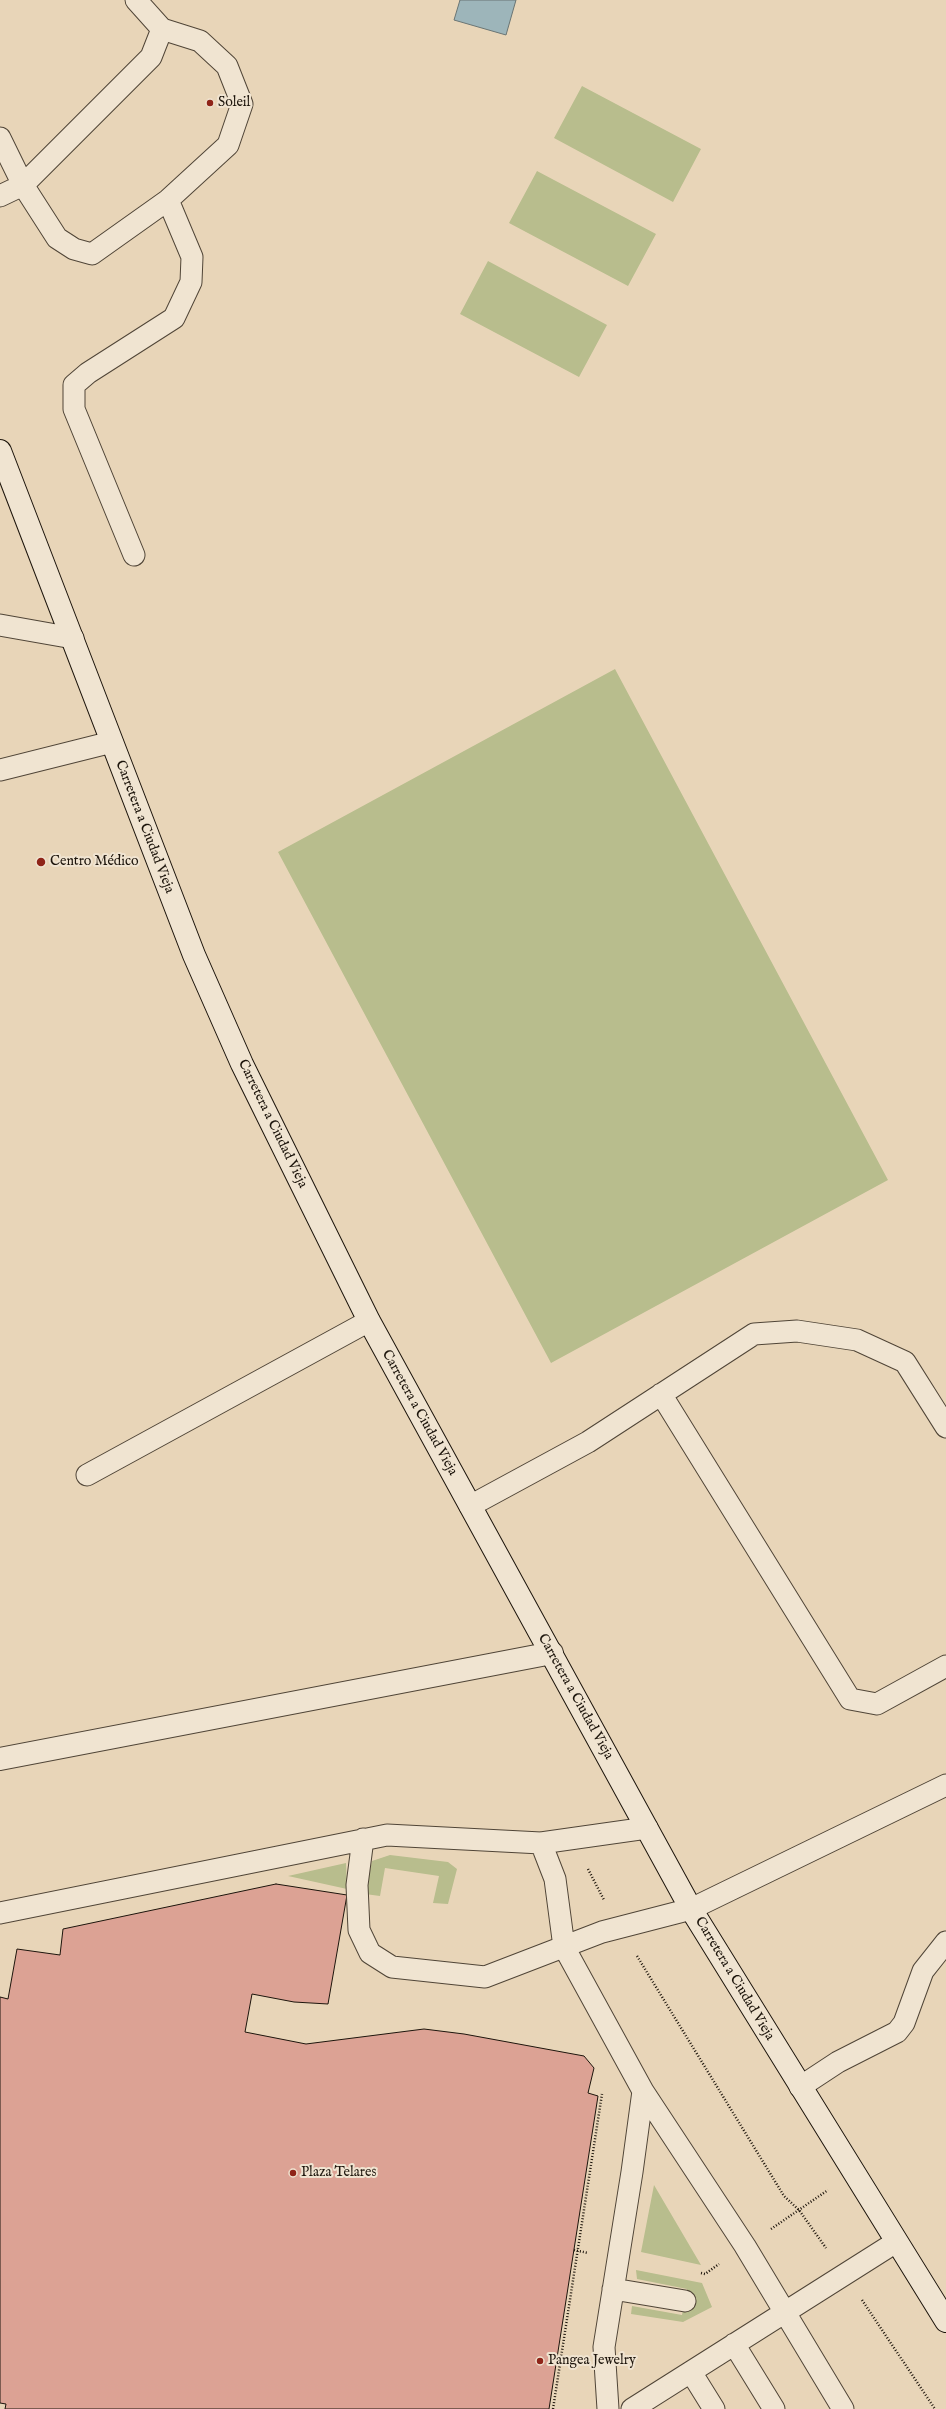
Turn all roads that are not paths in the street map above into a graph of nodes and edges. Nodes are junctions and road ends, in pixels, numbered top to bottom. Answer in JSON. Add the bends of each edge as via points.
{"nodes":[{"id":1,"x":136,"y":0,"type":"edge"},
{"id":2,"x":162,"y":29,"type":"junction"},
{"id":3,"x":0,"y":138,"type":"edge"},
{"id":4,"x":23,"y":185,"type":"junction"},
{"id":5,"x":0,"y":196,"type":"edge"},
{"id":6,"x":168,"y":200,"type":"junction"},
{"id":7,"x":0,"y":451,"type":"edge"},
{"id":8,"x":134,"y":555,"type":"dead end"},
{"id":9,"x":0,"y":625,"type":"edge"},
{"id":10,"x":73,"y":638,"type":"junction"},
{"id":11,"x":112,"y":742,"type":"junction"},
{"id":12,"x":0,"y":770,"type":"edge"},
{"id":13,"x":369,"y":1321,"type":"junction"},
{"id":14,"x":661,"y":1394,"type":"junction"},
{"id":15,"x":946,"y":1427,"type":"edge"},
{"id":16,"x":87,"y":1475,"type":"dead end"},
{"id":17,"x":470,"y":1506,"type":"junction"},
{"id":18,"x":552,"y":1653,"type":"junction"},
{"id":19,"x":946,"y":1666,"type":"edge"},
{"id":20,"x":0,"y":1759,"type":"edge"},
{"id":21,"x":946,"y":1785,"type":"edge"},
{"id":22,"x":647,"y":1828,"type":"junction"},
{"id":23,"x":363,"y":1839,"type":"junction"},
{"id":24,"x":541,"y":1843,"type":"junction"},
{"id":25,"x":691,"y":1909,"type":"junction"},
{"id":26,"x":0,"y":1913,"type":"edge"},
{"id":27,"x":946,"y":1942,"type":"edge"},
{"id":28,"x":564,"y":1947,"type":"junction"},
{"id":29,"x":800,"y":2087,"type":"junction"},
{"id":30,"x":642,"y":2091,"type":"junction"},
{"id":31,"x":896,"y":2242,"type":"junction"},
{"id":32,"x":613,"y":2289,"type":"junction"},
{"id":33,"x":685,"y":2301,"type":"dead end"},
{"id":34,"x":784,"y":2313,"type":"junction"},
{"id":35,"x":946,"y":2321,"type":"edge"},
{"id":36,"x":734,"y":2344,"type":"junction"},
{"id":37,"x":692,"y":2372,"type":"junction"},
{"id":38,"x":608,"y":2409,"type":"edge"},
{"id":39,"x":632,"y":2409,"type":"edge"},
{"id":40,"x":714,"y":2409,"type":"edge"},
{"id":41,"x":774,"y":2409,"type":"edge"},
{"id":42,"x":844,"y":2409,"type":"edge"}],
"edges":[{"from":1,"to":2,"type":"lane"},
{"from":2,"to":4,"type":"lane","via":[[150,57]]},
{"from":2,"to":6,"type":"lane","via":[[200,41],[227,66],[242,104],[228,145]]},
{"from":3,"to":4,"type":"lane"},
{"from":4,"to":5,"type":"lane"},
{"from":4,"to":6,"type":"lane","via":[[57,238],[74,249],[92,254]]},
{"from":6,"to":8,"type":"lane","via":[[192,257],[191,282],[174,318],[88,373],[74,385],[74,409]]},
{"from":7,"to":10,"type":"main road","name":"Carretera a Ciudad Vieja"},
{"from":9,"to":10,"type":"lane"},
{"from":10,"to":11,"type":"main road","name":"Carretera a Ciudad Vieja"},
{"from":11,"to":12,"type":"lane"},
{"from":11,"to":13,"type":"main road","name":"Carretera a Ciudad Vieja","via":[[194,955],[238,1056]]},
{"from":13,"to":16,"type":"lane"},
{"from":13,"to":17,"type":"main road","name":"Carretera a Ciudad Vieja"},
{"from":14,"to":15,"type":"lane","via":[[754,1334],[797,1331],[857,1340],[905,1362]]},
{"from":14,"to":17,"type":"lane","via":[[588,1442]]},
{"from":14,"to":19,"type":"lane","via":[[850,1699],[877,1704]]},
{"from":17,"to":18,"type":"main road","name":"Carretera a Ciudad Vieja"},
{"from":18,"to":20,"type":"main road"},
{"from":18,"to":22,"type":"main road","name":"Carretera a Ciudad Vieja"},
{"from":21,"to":25,"type":"lane"},
{"from":22,"to":24,"type":"lane"},
{"from":22,"to":25,"type":"main road","name":"Carretera a Ciudad Vieja"},
{"from":23,"to":24,"type":"lane","via":[[387,1835]]},
{"from":23,"to":26,"type":"lane"},
{"from":23,"to":28,"type":"lane","via":[[357,1884],[359,1930],[370,1953],[392,1967],[485,1978]]},
{"from":24,"to":28,"type":"lane","via":[[555,1880]]},
{"from":25,"to":28,"type":"lane","via":[[602,1932]]},
{"from":25,"to":29,"type":"main road","name":"Carretera a Ciudad Vieja"},
{"from":27,"to":29,"type":"lane","via":[[923,1971],[904,2023],[897,2032],[838,2062]]},
{"from":28,"to":30,"type":"lane"},
{"from":29,"to":31,"type":"main road","name":"Carretera a Ciudad Vieja"},
{"from":30,"to":32,"type":"lane"},
{"from":30,"to":34,"type":"lane","via":[[746,2246]]},
{"from":31,"to":34,"type":"lane"},
{"from":31,"to":35,"type":"main road","name":"Carretera a Ciudad Vieja"},
{"from":32,"to":33,"type":"lane"},
{"from":32,"to":38,"type":"lane","via":[[604,2347]]},
{"from":34,"to":36,"type":"lane"},
{"from":34,"to":42,"type":"lane"},
{"from":36,"to":37,"type":"lane"},
{"from":36,"to":41,"type":"lane"},
{"from":37,"to":39,"type":"lane"},
{"from":37,"to":40,"type":"lane"}]}
